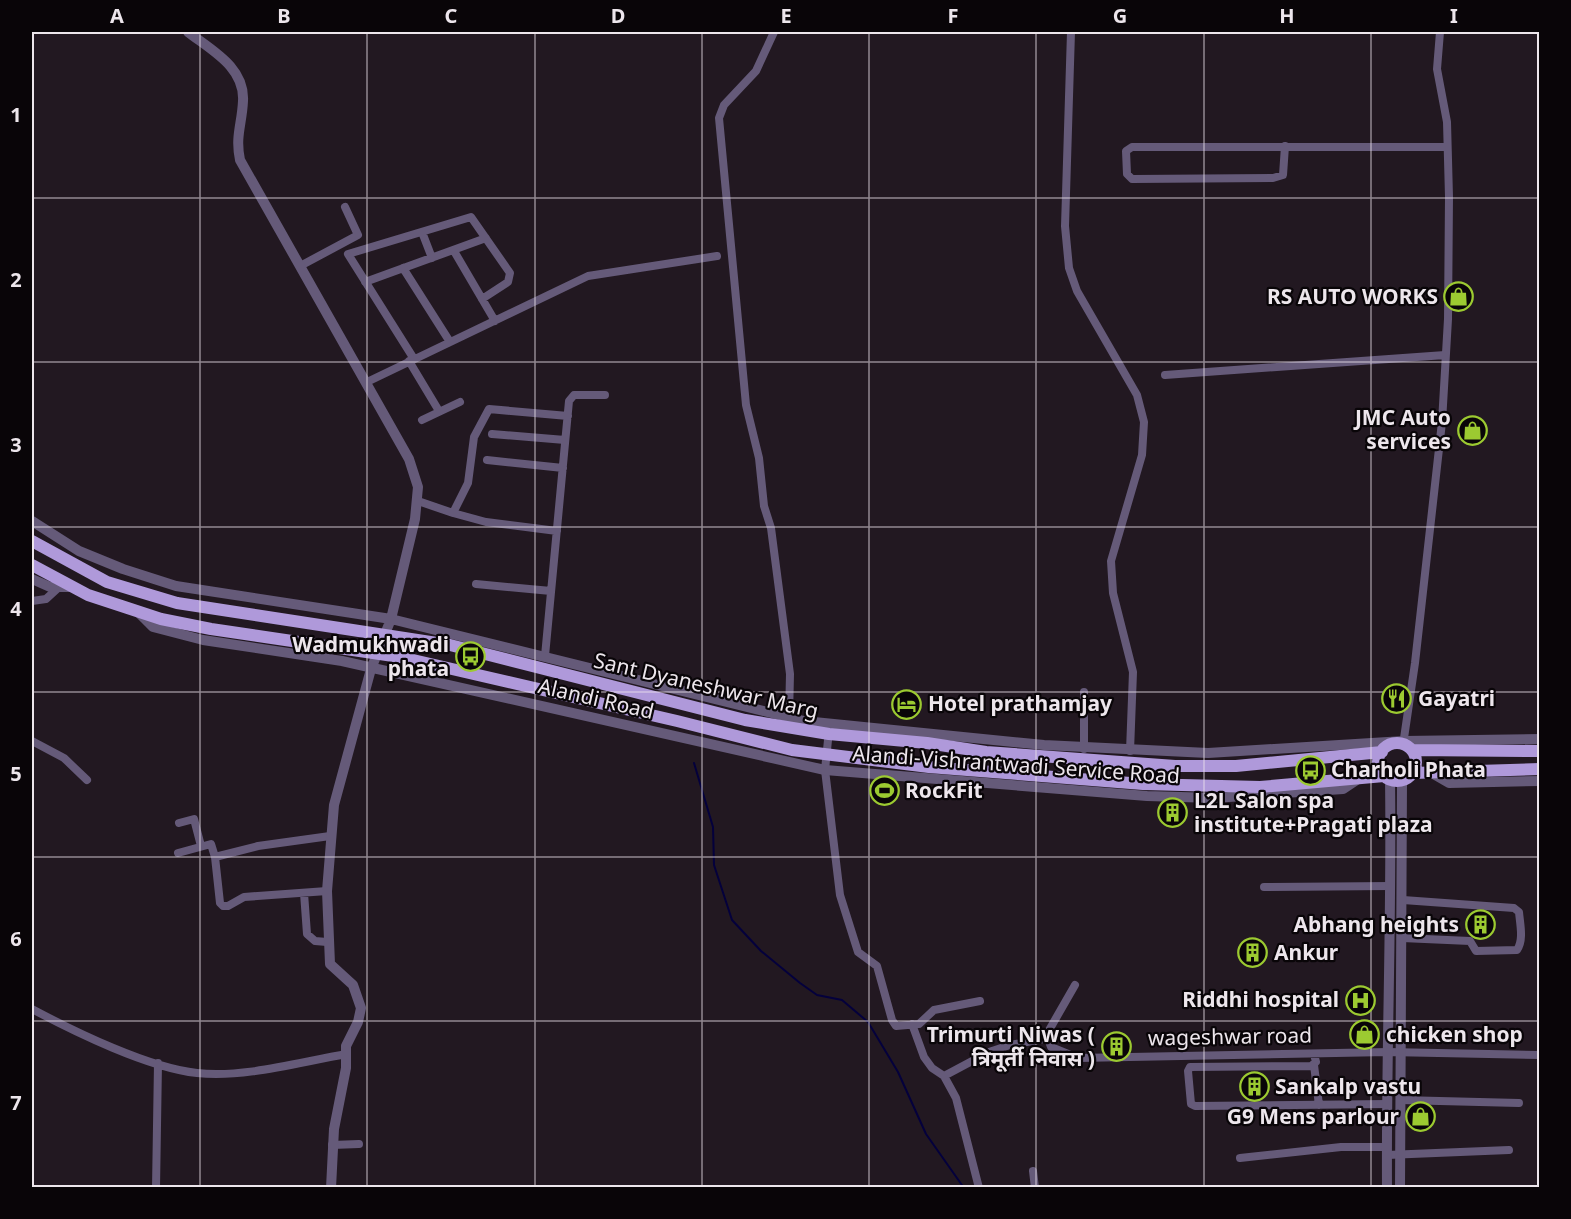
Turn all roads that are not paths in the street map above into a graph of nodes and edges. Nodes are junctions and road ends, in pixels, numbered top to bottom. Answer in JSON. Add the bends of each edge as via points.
{"nodes":[{"id":1,"x":188,"y":32,"type":"edge"},
{"id":2,"x":774,"y":32,"type":"edge"},
{"id":3,"x":1071,"y":32,"type":"edge"},
{"id":4,"x":1440,"y":32,"type":"edge"},
{"id":5,"x":1285,"y":146,"type":"junction"},
{"id":6,"x":1447,"y":147,"type":"junction"},
{"id":7,"x":345,"y":207,"type":"dead end"},
{"id":8,"x":422,"y":232,"type":"junction"},
{"id":9,"x":486,"y":238,"type":"junction"},
{"id":10,"x":454,"y":251,"type":"junction"},
{"id":11,"x":717,"y":256,"type":"dead end"},
{"id":12,"x":432,"y":258,"type":"junction"},
{"id":13,"x":302,"y":265,"type":"junction"},
{"id":14,"x":403,"y":268,"type":"junction"},
{"id":15,"x":365,"y":282,"type":"junction"},
{"id":16,"x":482,"y":299,"type":"junction"},
{"id":17,"x":495,"y":321,"type":"junction"},
{"id":18,"x":450,"y":342,"type":"junction"},
{"id":19,"x":1445,"y":355,"type":"junction"},
{"id":20,"x":412,"y":360,"type":"junction"},
{"id":21,"x":1165,"y":375,"type":"dead end"},
{"id":22,"x":367,"y":382,"type":"junction"},
{"id":23,"x":605,"y":395,"type":"dead end"},
{"id":24,"x":460,"y":402,"type":"dead end"},
{"id":25,"x":439,"y":411,"type":"junction"},
{"id":26,"x":568,"y":416,"type":"junction"},
{"id":27,"x":422,"y":420,"type":"dead end"},
{"id":28,"x":492,"y":434,"type":"dead end"},
{"id":29,"x":566,"y":440,"type":"junction"},
{"id":30,"x":487,"y":460,"type":"dead end"},
{"id":31,"x":563,"y":468,"type":"junction"},
{"id":32,"x":418,"y":501,"type":"junction"},
{"id":33,"x":453,"y":513,"type":"junction"},
{"id":34,"x":32,"y":521,"type":"edge"},
{"id":35,"x":557,"y":531,"type":"junction"},
{"id":36,"x":32,"y":541,"type":"edge"},
{"id":37,"x":32,"y":565,"type":"edge"},
{"id":38,"x":32,"y":579,"type":"edge"},
{"id":39,"x":476,"y":584,"type":"dead end"},
{"id":40,"x":64,"y":587,"type":"junction"},
{"id":41,"x":551,"y":591,"type":"junction"},
{"id":42,"x":32,"y":601,"type":"edge"},
{"id":43,"x":138,"y":612,"type":"junction"},
{"id":44,"x":391,"y":619,"type":"junction"},
{"id":45,"x":385,"y":633,"type":"junction"},
{"id":46,"x":376,"y":654,"type":"junction"},
{"id":47,"x":545,"y":656,"type":"junction"},
{"id":48,"x":371,"y":669,"type":"junction"},
{"id":49,"x":1084,"y":692,"type":"dead end"},
{"id":50,"x":789,"y":717,"type":"junction"},
{"id":51,"x":829,"y":729,"type":"junction"},
{"id":52,"x":1539,"y":739,"type":"edge"},
{"id":53,"x":32,"y":741,"type":"edge"},
{"id":54,"x":1406,"y":745,"type":"junction"},
{"id":55,"x":1084,"y":748,"type":"junction"},
{"id":56,"x":1130,"y":751,"type":"junction"},
{"id":57,"x":1539,"y":751,"type":"edge"},
{"id":58,"x":1382,"y":752,"type":"junction"},
{"id":59,"x":830,"y":756,"type":"junction"},
{"id":60,"x":812,"y":767,"type":"joint"},
{"id":61,"x":1539,"y":769,"type":"edge"},
{"id":62,"x":825,"y":770,"type":"junction"},
{"id":63,"x":1430,"y":772,"type":"junction"},
{"id":64,"x":1397,"y":778,"type":"junction"},
{"id":65,"x":1358,"y":779,"type":"junction"},
{"id":66,"x":87,"y":780,"type":"dead end"},
{"id":67,"x":1539,"y":781,"type":"edge"},
{"id":68,"x":178,"y":823,"type":"dead end"},
{"id":69,"x":330,"y":836,"type":"junction"},
{"id":70,"x":1391,"y":842,"type":"junction"},
{"id":71,"x":1403,"y":843,"type":"junction"},
{"id":72,"x":201,"y":846,"type":"junction"},
{"id":73,"x":178,"y":853,"type":"dead end"},
{"id":74,"x":215,"y":857,"type":"junction"},
{"id":75,"x":1391,"y":886,"type":"junction"},
{"id":76,"x":1264,"y":887,"type":"dead end"},
{"id":77,"x":327,"y":891,"type":"junction"},
{"id":78,"x":304,"y":893,"type":"junction"},
{"id":79,"x":1403,"y":900,"type":"junction"},
{"id":80,"x":1402,"y":938,"type":"junction"},
{"id":81,"x":327,"y":942,"type":"junction"},
{"id":82,"x":1075,"y":985,"type":"dead end"},
{"id":83,"x":980,"y":1001,"type":"dead end"},
{"id":84,"x":32,"y":1009,"type":"edge"},
{"id":85,"x":912,"y":1024,"type":"junction"},
{"id":86,"x":1047,"y":1036,"type":"junction"},
{"id":87,"x":1388,"y":1052,"type":"junction"},
{"id":88,"x":1401,"y":1053,"type":"junction"},
{"id":89,"x":347,"y":1054,"type":"junction"},
{"id":90,"x":1314,"y":1054,"type":"junction"},
{"id":91,"x":1539,"y":1055,"type":"edge"},
{"id":92,"x":158,"y":1063,"type":"junction"},
{"id":93,"x":1314,"y":1065,"type":"junction"},
{"id":94,"x":944,"y":1076,"type":"junction"},
{"id":95,"x":1400,"y":1100,"type":"junction"},
{"id":96,"x":1520,"y":1103,"type":"dead end"},
{"id":97,"x":1387,"y":1104,"type":"junction"},
{"id":98,"x":1318,"y":1105,"type":"junction"},
{"id":99,"x":359,"y":1144,"type":"dead end"},
{"id":100,"x":332,"y":1145,"type":"junction"},
{"id":101,"x":1509,"y":1150,"type":"dead end"},
{"id":102,"x":1387,"y":1151,"type":"junction"},
{"id":103,"x":1400,"y":1154,"type":"junction"},
{"id":104,"x":1240,"y":1158,"type":"dead end"},
{"id":105,"x":1033,"y":1171,"type":"dead end"},
{"id":106,"x":156,"y":1188,"type":"edge"},
{"id":107,"x":331,"y":1188,"type":"edge"},
{"id":108,"x":979,"y":1188,"type":"edge"},
{"id":109,"x":1035,"y":1188,"type":"edge"},
{"id":110,"x":1387,"y":1188,"type":"edge"},
{"id":111,"x":1400,"y":1188,"type":"edge"}],
"edges":[{"from":1,"to":13,"type":"street","via":[[236,72],[243,99],[236,142],[240,160]]},
{"from":2,"to":50,"type":"street","via":[[756,71],[724,105],[719,118],[744,395],[771,528],[790,674]]},
{"from":3,"to":56,"type":"street","via":[[1065,226],[1069,268],[1077,291],[1137,395],[1144,422],[1137,476],[1111,561],[1113,593],[1133,672]]},
{"from":4,"to":6,"type":"street","via":[[1437,69],[1447,122]]},
{"from":5,"to":5,"type":"street","via":[[1132,147],[1126,151],[1127,174],[1132,179],[1273,178],[1283,175]]},
{"from":5,"to":6,"type":"street"},
{"from":6,"to":19,"type":"street","via":[[1450,260]]},
{"from":7,"to":13,"type":"street","via":[[358,235]]},
{"from":8,"to":9,"type":"street","via":[[471,217]]},
{"from":8,"to":12,"type":"street"},
{"from":8,"to":15,"type":"street","via":[[348,254]]},
{"from":9,"to":10,"type":"street"},
{"from":9,"to":16,"type":"street","via":[[510,278]]},
{"from":10,"to":12,"type":"street"},
{"from":10,"to":16,"type":"street"},
{"from":11,"to":17,"type":"street","via":[[588,276]]},
{"from":12,"to":14,"type":"street"},
{"from":13,"to":22,"type":"street"},
{"from":14,"to":15,"type":"street"},
{"from":14,"to":18,"type":"street"},
{"from":15,"to":20,"type":"street"},
{"from":16,"to":17,"type":"street"},
{"from":17,"to":18,"type":"street"},
{"from":18,"to":20,"type":"street"},
{"from":19,"to":21,"type":"street"},
{"from":19,"to":54,"type":"street","via":[[1442,422]]},
{"from":20,"to":22,"type":"street"},
{"from":20,"to":25,"type":"street"},
{"from":22,"to":32,"type":"street","via":[[409,459]]},
{"from":23,"to":26,"type":"street","via":[[574,395],[569,401]]},
{"from":24,"to":25,"type":"street"},
{"from":25,"to":27,"type":"street"},
{"from":26,"to":29,"type":"street"},
{"from":26,"to":33,"type":"street","via":[[489,409],[474,437],[468,483]]},
{"from":28,"to":29,"type":"street"},
{"from":29,"to":31,"type":"street"},
{"from":30,"to":31,"type":"street"},
{"from":31,"to":35,"type":"street"},
{"from":32,"to":33,"type":"street"},
{"from":32,"to":44,"type":"street"},
{"from":33,"to":35,"type":"street","via":[[486,522]]},
{"from":34,"to":44,"type":"street","via":[[80,551],[176,586]]},
{"from":35,"to":41,"type":"street"},
{"from":36,"to":45,"type":"main road","name":"Sant Dyaneshwar Marg","via":[[93,576],[145,595],[201,608]]},
{"from":37,"to":40,"type":"main road","name":"Sant Dyaneshwar Marg"},
{"from":38,"to":40,"type":"street"},
{"from":39,"to":41,"type":"street"},
{"from":40,"to":42,"type":"street","via":[[46,599]]},
{"from":40,"to":43,"type":"main road","name":"Sant Dyaneshwar Marg"},
{"from":41,"to":47,"type":"street"},
{"from":43,"to":46,"type":"main road","name":"Sant Dyaneshwar Marg","via":[[211,629]]},
{"from":43,"to":48,"type":"street","name":"Alandi Road","via":[[161,630]]},
{"from":44,"to":45,"type":"street"},
{"from":44,"to":47,"type":"street","name":"Alandi-Vishrantwadi Service Road"},
{"from":45,"to":46,"type":"street"},
{"from":45,"to":51,"type":"main road","name":"Sant Dyaneshwar Marg","via":[[500,657],[746,720]]},
{"from":46,"to":48,"type":"street"},
{"from":46,"to":59,"type":"main road","name":"Sant Dyaneshwar Marg"},
{"from":47,"to":50,"type":"street","name":"Alandi-Vishrantwadi Service Road"},
{"from":48,"to":60,"type":"street","name":"Alandi Road"},
{"from":48,"to":69,"type":"street","via":[[346,757]]},
{"from":49,"to":55,"type":"street"},
{"from":50,"to":51,"type":"street","name":"Alandi-Vishrantwadi Service Road"},
{"from":51,"to":55,"type":"street","name":"Alandi-Vishrantwadi Service Road","via":[[853,727]]},
{"from":51,"to":58,"type":"main road","name":"Sant Dyaneshwar Marg","via":[[997,753],[1175,766],[1236,766]]},
{"from":51,"to":59,"type":"street"},
{"from":52,"to":54,"type":"street","name":"Alandi-Vishrantwadi Service Road"},
{"from":53,"to":66,"type":"street","via":[[64,758]]},
{"from":54,"to":56,"type":"street","name":"Alandi-Vishrantwadi Service Road","via":[[1248,752]]},
{"from":54,"to":57,"type":"main road"},
{"from":54,"to":58,"type":"main road","name":"Sant Dyaneshwar Marg","via":[[1390,745]]},
{"from":54,"to":64,"type":"main road","via":[[1416,762]]},
{"from":55,"to":56,"type":"street","name":"Alandi-Vishrantwadi Service Road"},
{"from":58,"to":64,"type":"main road","via":[[1379,765]]},
{"from":59,"to":62,"type":"street"},
{"from":59,"to":65,"type":"main road","via":[[1143,784],[1260,787]]},
{"from":60,"to":62,"type":"street","name":"Alandi-Vishrantwadi Service Road"},
{"from":61,"to":63,"type":"main road"},
{"from":62,"to":65,"type":"street","name":"Alandi-Vishrantwadi Service Road","via":[[1095,794],[1214,798],[1343,789]]},
{"from":62,"to":85,"type":"street","via":[[840,895],[850,932],[861,956],[877,966],[895,1024]]},
{"from":63,"to":64,"type":"main road"},
{"from":63,"to":67,"type":"street","via":[[1449,783]]},
{"from":64,"to":65,"type":"main road"},
{"from":64,"to":70,"type":"street"},
{"from":64,"to":71,"type":"street"},
{"from":68,"to":72,"type":"street","via":[[194,819]]},
{"from":69,"to":74,"type":"street","via":[[258,846]]},
{"from":69,"to":77,"type":"street"},
{"from":70,"to":71,"type":"street"},
{"from":70,"to":75,"type":"street"},
{"from":71,"to":79,"type":"street"},
{"from":72,"to":73,"type":"street"},
{"from":72,"to":74,"type":"street","via":[[211,844]]},
{"from":74,"to":78,"type":"street","via":[[222,906],[244,897]]},
{"from":75,"to":76,"type":"street"},
{"from":75,"to":87,"type":"street"},
{"from":77,"to":78,"type":"street"},
{"from":77,"to":81,"type":"street"},
{"from":78,"to":81,"type":"street","via":[[307,934],[315,941]]},
{"from":79,"to":80,"type":"street"},
{"from":79,"to":80,"type":"street","via":[[1514,908],[1520,912],[1521,928],[1517,950],[1476,951],[1470,940]]},
{"from":80,"to":88,"type":"street"},
{"from":81,"to":89,"type":"street","via":[[330,964],[353,985],[360,1004]]},
{"from":82,"to":86,"type":"street"},
{"from":83,"to":85,"type":"street","via":[[934,1010],[924,1022]]},
{"from":84,"to":92,"type":"street","via":[[74,1031]]},
{"from":85,"to":94,"type":"street","via":[[924,1057]]},
{"from":86,"to":90,"type":"street","name":"wageshwar road","via":[[1051,1047],[1078,1058]]},
{"from":86,"to":94,"type":"street","via":[[1041,1041],[1010,1045],[980,1056]]},
{"from":87,"to":88,"type":"street","name":"wageshwar road"},
{"from":87,"to":90,"type":"street","name":"wageshwar road"},
{"from":87,"to":97,"type":"street"},
{"from":88,"to":91,"type":"street","name":"wageshwar road"},
{"from":88,"to":95,"type":"street"},
{"from":89,"to":92,"type":"street","via":[[210,1074]]},
{"from":89,"to":100,"type":"street"},
{"from":90,"to":93,"type":"street"},
{"from":92,"to":106,"type":"street"},
{"from":93,"to":98,"type":"street"},
{"from":93,"to":98,"type":"street","via":[[1190,1067],[1191,1104]]},
{"from":94,"to":108,"type":"street","via":[[962,1112]]},
{"from":95,"to":96,"type":"street"},
{"from":95,"to":103,"type":"street"},
{"from":97,"to":98,"type":"street"},
{"from":97,"to":102,"type":"street"},
{"from":99,"to":100,"type":"street"},
{"from":100,"to":107,"type":"street"},
{"from":101,"to":103,"type":"street"},
{"from":102,"to":103,"type":"street"},
{"from":102,"to":104,"type":"street","via":[[1341,1147]]},
{"from":102,"to":110,"type":"street"},
{"from":103,"to":111,"type":"street"},
{"from":105,"to":109,"type":"street"}]}
